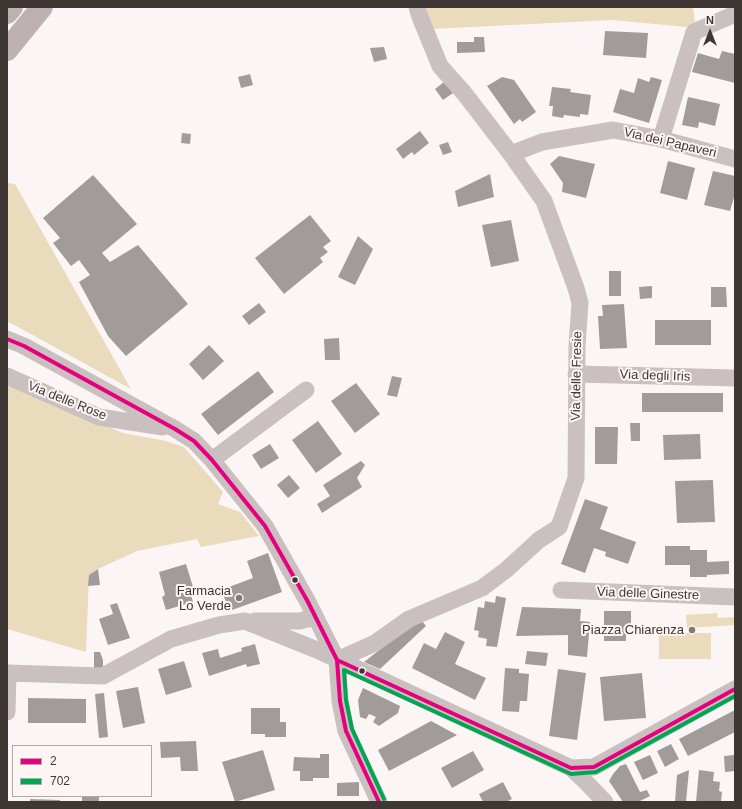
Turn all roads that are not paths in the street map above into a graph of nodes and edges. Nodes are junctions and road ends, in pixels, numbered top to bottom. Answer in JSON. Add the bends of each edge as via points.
{"nodes":[{"id":1,"x":12,"y":7,"type":"edge"},
{"id":2,"x":42,"y":7,"type":"edge"},
{"id":3,"x":417,"y":7,"type":"edge"},
{"id":4,"x":7,"y":13,"type":"edge"},
{"id":5,"x":735,"y":14,"type":"edge"},
{"id":6,"x":7,"y":50,"type":"edge"},
{"id":7,"x":662,"y":139,"type":"junction"},
{"id":8,"x":511,"y":154,"type":"junction"},
{"id":9,"x":735,"y":159,"type":"edge"},
{"id":10,"x":7,"y":339,"type":"edge"},
{"id":11,"x":576,"y":374,"type":"junction"},
{"id":12,"x":7,"y":376,"type":"edge"},
{"id":13,"x":735,"y":378,"type":"edge"},
{"id":14,"x":306,"y":390,"type":"dead end"},
{"id":15,"x":112,"y":395,"type":"junction"},
{"id":16,"x":107,"y":418,"type":"junction"},
{"id":17,"x":175,"y":429,"type":"junction"},
{"id":18,"x":212,"y":460,"type":"junction"},
{"id":19,"x":562,"y":590,"type":"dead end"},
{"id":20,"x":735,"y":597,"type":"edge"},
{"id":21,"x":315,"y":617,"type":"junction"},
{"id":22,"x":245,"y":621,"type":"junction"},
{"id":23,"x":337,"y":660,"type":"junction"},
{"id":24,"x":7,"y":673,"type":"edge"},
{"id":25,"x":735,"y":689,"type":"edge"},
{"id":26,"x":7,"y":712,"type":"edge"},
{"id":27,"x":571,"y":768,"type":"junction"},
{"id":28,"x":379,"y":802,"type":"edge"},
{"id":29,"x":605,"y":802,"type":"edge"}],
"edges":[{"from":1,"to":4,"type":"highway"},
{"from":2,"to":6,"type":"highway"},
{"from":3,"to":8,"type":"street","name":"Via delle Fresie","via":[[440,66]]},
{"from":5,"to":7,"type":"street","via":[[694,32]]},
{"from":7,"to":8,"type":"street","name":"Via dei Papaveri","via":[[613,130],[542,142]]},
{"from":7,"to":9,"type":"street","name":"Via dei Papaveri"},
{"from":8,"to":11,"type":"street","name":"Via delle Fresie","via":[[544,200],[576,288],[580,303]]},
{"from":10,"to":15,"type":"street"},
{"from":11,"to":13,"type":"street","name":"Via degli Iris"},
{"from":11,"to":23,"type":"street","name":"Via delle Fresie","via":[[576,478],[559,527],[539,540],[482,588],[409,619],[374,643]]},
{"from":12,"to":16,"type":"street","name":"Via delle Rose","via":[[99,417]]},
{"from":14,"to":18,"type":"street"},
{"from":15,"to":16,"type":"street","via":[[116,407]]},
{"from":15,"to":17,"type":"street"},
{"from":16,"to":17,"type":"street","name":"Via delle Rose"},
{"from":17,"to":18,"type":"street","via":[[194,442]]},
{"from":18,"to":21,"type":"street","via":[[265,526]]},
{"from":19,"to":20,"type":"street","name":"Via delle Ginestre"},
{"from":21,"to":22,"type":"street","via":[[300,622]]},
{"from":21,"to":23,"type":"street"},
{"from":22,"to":23,"type":"street"},
{"from":22,"to":24,"type":"street","via":[[218,625],[171,639],[103,676]]},
{"from":23,"to":27,"type":"street"},
{"from":23,"to":28,"type":"street","via":[[340,701],[346,731]]},
{"from":24,"to":26,"type":"street"},
{"from":25,"to":27,"type":"street","via":[[594,767]]},
{"from":27,"to":29,"type":"street"}]}
